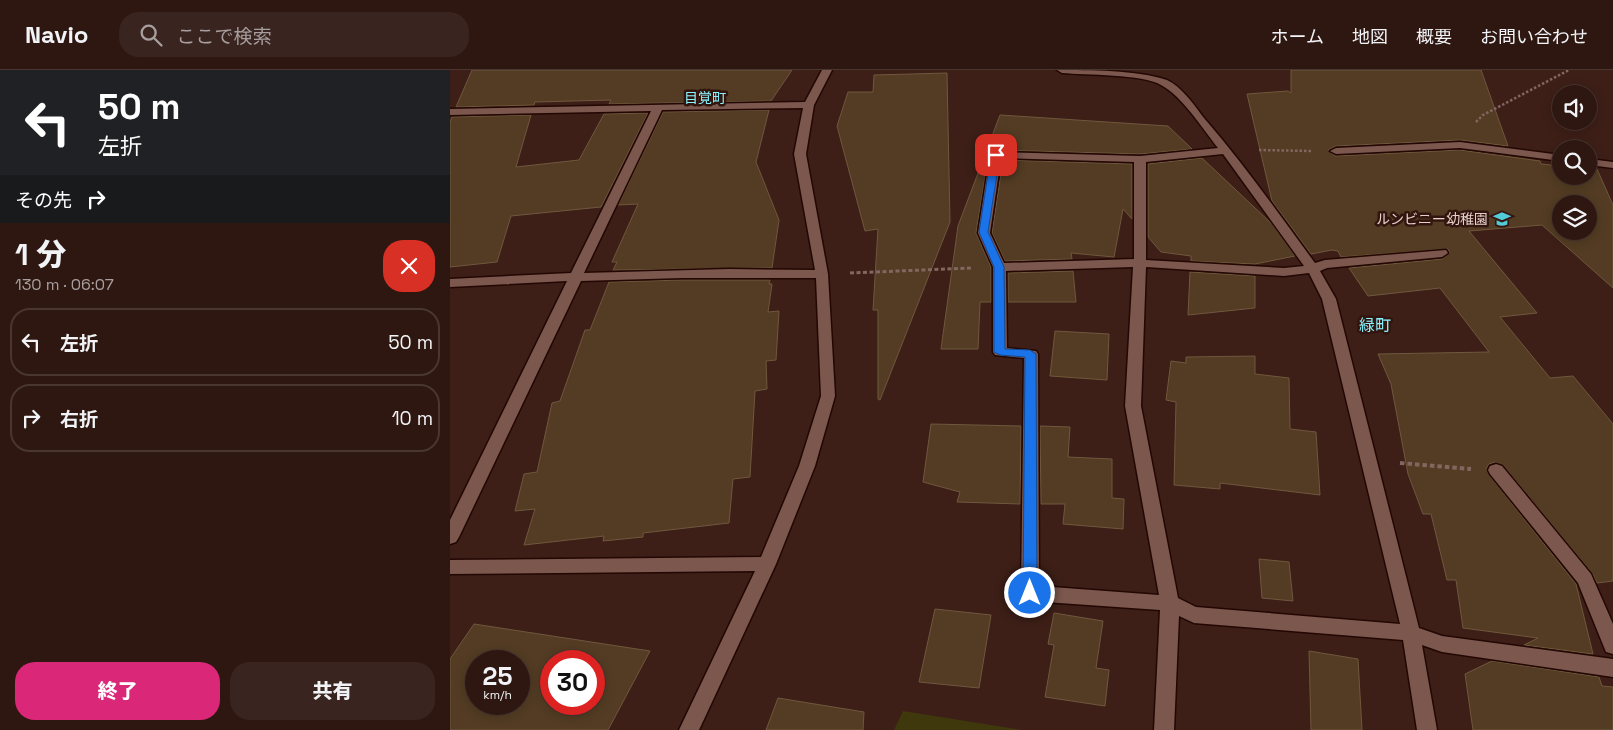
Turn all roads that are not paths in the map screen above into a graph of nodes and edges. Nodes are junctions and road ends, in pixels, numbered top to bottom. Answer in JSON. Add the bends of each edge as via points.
{"nodes":[{"id":1,"x":827,"y":70,"type":"edge"},
{"id":2,"x":1062,"y":70,"type":"edge"},
{"id":3,"x":810,"y":105,"type":"junction"},
{"id":4,"x":658,"y":107,"type":"junction"},
{"id":5,"x":450,"y":112,"type":"edge"},
{"id":6,"x":1226,"y":150,"type":"junction"},
{"id":7,"x":1336,"y":151,"type":"road end"},
{"id":8,"x":1552,"y":157,"type":"edge"},
{"id":9,"x":1140,"y":159,"type":"junction"},
{"id":10,"x":1597,"y":163,"type":"edge"},
{"id":11,"x":1613,"y":165,"type":"edge"},
{"id":12,"x":1442,"y":253,"type":"dead end"},
{"id":13,"x":1140,"y":263,"type":"junction"},
{"id":14,"x":999,"y":267,"type":"junction"},
{"id":15,"x":1313,"y":269,"type":"junction"},
{"id":16,"x":822,"y":274,"type":"junction"},
{"id":17,"x":576,"y":276,"type":"junction"},
{"id":18,"x":450,"y":283,"type":"edge"},
{"id":19,"x":1496,"y":470,"type":"road end"},
{"id":20,"x":450,"y":537,"type":"edge"},
{"id":21,"x":767,"y":564,"type":"junction"},
{"id":22,"x":450,"y":567,"type":"edge"},
{"id":23,"x":1170,"y":603,"type":"junction"},
{"id":24,"x":1411,"y":633,"type":"junction"},
{"id":25,"x":1613,"y":646,"type":"edge"},
{"id":26,"x":1613,"y":668,"type":"edge"},
{"id":27,"x":689,"y":730,"type":"edge"},
{"id":28,"x":1164,"y":730,"type":"edge"},
{"id":29,"x":1426,"y":730,"type":"edge"}],
"edges":[{"from":1,"to":3,"type":"street"},
{"from":2,"to":6,"type":"street","via":[[1141,76],[1164,82],[1180,95]]},
{"from":3,"to":4,"type":"street"},
{"from":3,"to":16,"type":"street","via":[[800,154]]},
{"from":4,"to":5,"type":"street"},
{"from":4,"to":17,"type":"street"},
{"from":6,"to":9,"type":"street"},
{"from":6,"to":15,"type":"street"},
{"from":7,"to":8,"type":"street","via":[[1460,145]]},
{"from":9,"to":13,"type":"street"},
{"from":9,"to":14,"type":"street","via":[[996,155],[984,232]]},
{"from":10,"to":11,"type":"street"},
{"from":12,"to":15,"type":"street","via":[[1325,264]]},
{"from":13,"to":14,"type":"street"},
{"from":13,"to":15,"type":"street","via":[[1284,272]]},
{"from":13,"to":23,"type":"street","via":[[1133,406]]},
{"from":14,"to":23,"type":"street","via":[[1000,352],[1030,354],[1030,593]]},
{"from":15,"to":24,"type":"street","via":[[1328,299]]},
{"from":16,"to":17,"type":"street","via":[[744,272]]},
{"from":16,"to":21,"type":"street","via":[[828,396],[807,466]]},
{"from":17,"to":18,"type":"street"},
{"from":17,"to":20,"type":"street"},
{"from":19,"to":25,"type":"street","via":[[1585,579]]},
{"from":21,"to":22,"type":"street"},
{"from":21,"to":27,"type":"street"},
{"from":23,"to":24,"type":"street","via":[[1194,615]]},
{"from":23,"to":28,"type":"street"},
{"from":24,"to":26,"type":"street","via":[[1442,644]]},
{"from":24,"to":29,"type":"street"}]}
